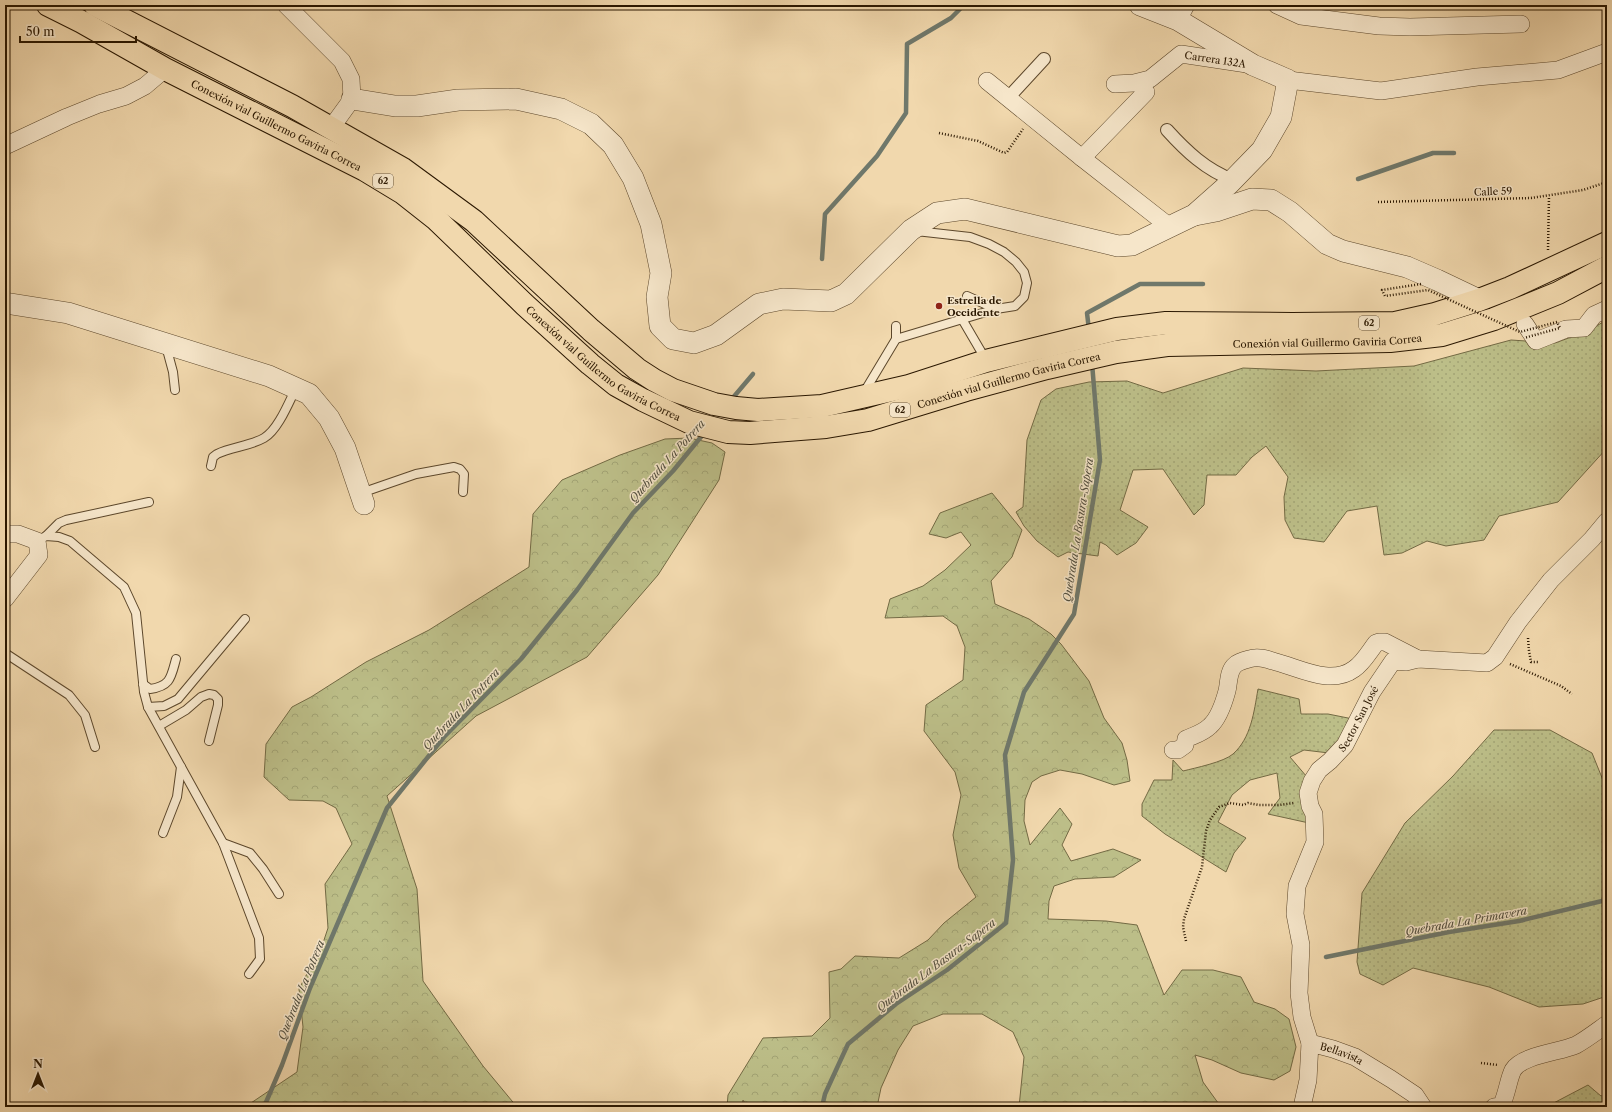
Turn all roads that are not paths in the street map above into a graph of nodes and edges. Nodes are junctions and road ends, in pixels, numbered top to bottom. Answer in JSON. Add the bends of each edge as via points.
{"nodes":[{"id":1,"x":48,"y":5,"type":"edge"},
{"id":2,"x":286,"y":5,"type":"edge"},
{"id":3,"x":1140,"y":5,"type":"edge"},
{"id":4,"x":1277,"y":5,"type":"edge"},
{"id":5,"x":98,"y":7,"type":"edge"},
{"id":6,"x":1182,"y":13,"type":"edge"},
{"id":7,"x":1521,"y":24,"type":"dead end"},
{"id":8,"x":1607,"y":52,"type":"edge"},
{"id":9,"x":1044,"y":59,"type":"dead end"},
{"id":10,"x":1253,"y":65,"type":"junction"},
{"id":11,"x":165,"y":69,"type":"junction"},
{"id":12,"x":1288,"y":80,"type":"junction"},
{"id":13,"x":987,"y":81,"type":"dead end"},
{"id":14,"x":1115,"y":84,"type":"dead end"},
{"id":15,"x":1146,"y":92,"type":"dead end"},
{"id":16,"x":1008,"y":98,"type":"junction"},
{"id":17,"x":352,"y":99,"type":"junction"},
{"id":18,"x":331,"y":128,"type":"junction"},
{"id":19,"x":1167,"y":130,"type":"dead end"},
{"id":20,"x":5,"y":146,"type":"edge"},
{"id":21,"x":1082,"y":158,"type":"junction"},
{"id":22,"x":1233,"y":180,"type":"junction"},
{"id":23,"x":1194,"y":215,"type":"junction"},
{"id":24,"x":1170,"y":227,"type":"junction"},
{"id":25,"x":911,"y":230,"type":"junction"},
{"id":26,"x":1607,"y":242,"type":"edge"},
{"id":27,"x":1607,"y":267,"type":"edge"},
{"id":28,"x":967,"y":296,"type":"dead end"},
{"id":29,"x":1479,"y":300,"type":"junction"},
{"id":30,"x":5,"y":303,"type":"edge"},
{"id":31,"x":996,"y":309,"type":"junction"},
{"id":32,"x":1607,"y":310,"type":"edge"},
{"id":33,"x":962,"y":319,"type":"junction"},
{"id":34,"x":896,"y":326,"type":"dead end"},
{"id":35,"x":1525,"y":331,"type":"road end"},
{"id":36,"x":896,"y":339,"type":"junction"},
{"id":37,"x":165,"y":344,"type":"junction"},
{"id":38,"x":986,"y":361,"type":"junction"},
{"id":39,"x":296,"y":387,"type":"junction"},
{"id":40,"x":175,"y":390,"type":"dead end"},
{"id":41,"x":860,"y":398,"type":"junction"},
{"id":42,"x":211,"y":466,"type":"dead end"},
{"id":43,"x":463,"y":492,"type":"dead end"},
{"id":44,"x":362,"y":498,"type":"joint"},
{"id":45,"x":149,"y":502,"type":"dead end"},
{"id":46,"x":1607,"y":521,"type":"edge"},
{"id":47,"x":5,"y":534,"type":"edge"},
{"id":48,"x":41,"y":538,"type":"junction"},
{"id":49,"x":5,"y":599,"type":"edge"},
{"id":50,"x":245,"y":619,"type":"dead end"},
{"id":51,"x":5,"y":653,"type":"edge"},
{"id":52,"x":176,"y":659,"type":"dead end"},
{"id":53,"x":1418,"y":659,"type":"junction"},
{"id":54,"x":143,"y":684,"type":"junction"},
{"id":55,"x":148,"y":707,"type":"junction"},
{"id":56,"x":159,"y":726,"type":"junction"},
{"id":57,"x":209,"y":741,"type":"dead end"},
{"id":58,"x":95,"y":747,"type":"dead end"},
{"id":59,"x":1173,"y":750,"type":"dead end"},
{"id":60,"x":181,"y":767,"type":"junction"},
{"id":61,"x":163,"y":833,"type":"dead end"},
{"id":62,"x":223,"y":843,"type":"junction"},
{"id":63,"x":279,"y":894,"type":"dead end"},
{"id":64,"x":249,"y":974,"type":"dead end"},
{"id":65,"x":1607,"y":1024,"type":"edge"},
{"id":66,"x":1310,"y":1043,"type":"junction"},
{"id":67,"x":1302,"y":1107,"type":"edge"},
{"id":68,"x":1422,"y":1107,"type":"edge"},
{"id":69,"x":1494,"y":1107,"type":"edge"}],
"edges":[{"from":1,"to":11,"type":"highway","name":"Conexión vial Guillermo Gaviria Correa","number":"62"},
{"from":2,"to":17,"type":"street","via":[[342,61],[351,79]]},
{"from":3,"to":6,"type":"street"},
{"from":4,"to":7,"type":"street","via":[[1301,16],[1379,26]]},
{"from":5,"to":18,"type":"highway","name":"Conexión vial Guillermo Gaviria Correa","number":"62"},
{"from":6,"to":10,"type":"street"},
{"from":8,"to":12,"type":"street","via":[[1558,70],[1477,77],[1381,91]]},
{"from":9,"to":16,"type":"street"},
{"from":10,"to":12,"type":"street"},
{"from":10,"to":14,"type":"street","name":"Carrera 132A","via":[[1181,54],[1150,79]]},
{"from":11,"to":20,"type":"street","via":[[145,86],[126,96],[67,117]]},
{"from":11,"to":27,"type":"highway","name":"Conexión vial Guillermo Gaviria Correa","number":"62","via":[[365,170],[403,193],[436,219],[524,305],[616,385],[689,422],[728,432],[790,431],[868,420],[1047,368],[1116,352],[1167,345],[1390,341],[1442,335],[1558,293]]},
{"from":12,"to":22,"type":"street","via":[[1281,117],[1262,150]]},
{"from":13,"to":16,"type":"street"},
{"from":15,"to":21,"type":"street"},
{"from":16,"to":21,"type":"street"},
{"from":17,"to":18,"type":"street"},
{"from":17,"to":25,"type":"street","via":[[395,106],[418,106],[458,100],[516,99],[561,109],[590,124],[613,145],[633,178],[651,224],[661,273],[657,298],[660,326],[673,339],[694,343],[716,335],[759,304],[783,299],[831,301],[846,294]]},
{"from":18,"to":41,"type":"highway","name":"Conexión vial Guillermo Gaviria Correa","number":"62","via":[[403,169],[474,220],[591,330],[654,380],[714,404],[758,410],[822,406]]},
{"from":19,"to":22,"type":"street","via":[[1200,162],[1218,175]]},
{"from":21,"to":24,"type":"street"},
{"from":22,"to":23,"type":"street"},
{"from":23,"to":24,"type":"street"},
{"from":23,"to":29,"type":"street","via":[[1252,199],[1270,200],[1290,212],[1327,244],[1407,268]]},
{"from":24,"to":25,"type":"street","via":[[1132,245],[1118,246],[965,209],[937,213]]},
{"from":25,"to":31,"type":"lane","via":[[970,237],[1004,252],[1016,262],[1024,272],[1027,283],[1024,298],[1015,306]]},
{"from":26,"to":29,"type":"highway","name":"Conexión vial Guillermo Gaviria Correa","number":"62"},
{"from":28,"to":31,"type":"lane"},
{"from":29,"to":38,"type":"highway","name":"Conexión vial Guillermo Gaviria Correa","number":"62","via":[[1395,323],[1166,323],[1117,329]]},
{"from":30,"to":37,"type":"street","via":[[68,313]]},
{"from":31,"to":33,"type":"lane"},
{"from":32,"to":35,"type":"street","via":[[1594,315],[1584,328],[1566,329],[1536,341]]},
{"from":33,"to":36,"type":"lane"},
{"from":33,"to":38,"type":"lane"},
{"from":34,"to":36,"type":"lane"},
{"from":36,"to":41,"type":"lane"},
{"from":37,"to":39,"type":"street","via":[[269,376]]},
{"from":37,"to":40,"type":"lane"},
{"from":38,"to":41,"type":"highway","name":"Conexión vial Guillermo Gaviria Correa","number":"62","via":[[909,386]]},
{"from":39,"to":42,"type":"lane","via":[[274,429],[265,437],[217,454],[213,457]]},
{"from":39,"to":44,"type":"street","via":[[309,394],[329,418],[345,448]]},
{"from":43,"to":44,"type":"lane","via":[[464,474],[454,467],[416,474]]},
{"from":45,"to":48,"type":"lane","via":[[66,520]]},
{"from":46,"to":53,"type":"street","name":"Sector San José","via":[[1551,580],[1495,657],[1487,662]]},
{"from":47,"to":48,"type":"street"},
{"from":48,"to":49,"type":"street","via":[[39,554]]},
{"from":48,"to":54,"type":"lane","via":[[59,537],[70,542],[124,587],[136,612]]},
{"from":50,"to":55,"type":"lane","via":[[178,699],[164,706]]},
{"from":51,"to":58,"type":"lane","via":[[69,695],[85,715]]},
{"from":52,"to":54,"type":"lane","via":[[170,680],[160,688],[150,689]]},
{"from":53,"to":59,"type":"street","via":[[1385,642],[1379,642],[1354,669],[1337,676],[1326,677],[1272,660],[1250,658],[1235,665],[1231,671],[1222,705],[1211,726],[1186,739],[1185,745],[1178,750]]},
{"from":53,"to":66,"type":"street","name":"Sector San José","via":[[1406,662],[1393,661],[1372,692],[1345,745],[1318,770],[1308,793],[1314,814],[1316,842],[1298,886],[1295,914],[1301,945],[1298,994]]},
{"from":54,"to":55,"type":"lane"},
{"from":55,"to":56,"type":"lane"},
{"from":56,"to":57,"type":"lane","via":[[186,710],[201,697],[214,695],[218,699],[218,705]]},
{"from":56,"to":60,"type":"lane"},
{"from":60,"to":61,"type":"lane","via":[[177,797]]},
{"from":60,"to":62,"type":"lane"},
{"from":62,"to":63,"type":"lane","via":[[250,853],[264,869]]},
{"from":62,"to":64,"type":"lane","via":[[259,938],[260,959]]},
{"from":65,"to":69,"type":"street","via":[[1574,1045],[1518,1066],[1513,1071],[1505,1098],[1500,1106]]},
{"from":66,"to":67,"type":"street","name":"Bellavista","via":[[1308,1080]]},
{"from":66,"to":68,"type":"street","name":"Bellavista","via":[[1355,1057],[1415,1095]]}]}
